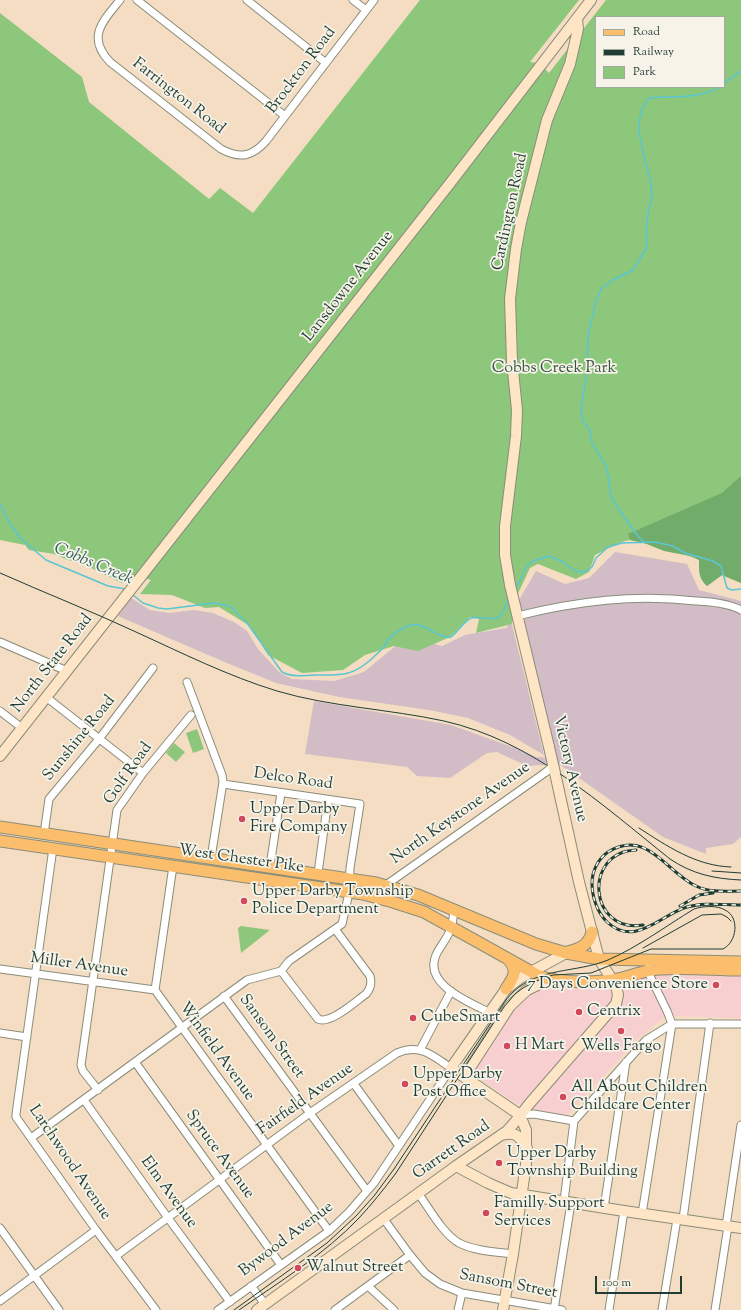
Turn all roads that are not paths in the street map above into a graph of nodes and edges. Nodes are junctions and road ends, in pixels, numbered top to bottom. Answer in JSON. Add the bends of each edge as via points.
{"nodes":[{"id":1,"x":120,"y":0,"type":"edge"},
{"id":2,"x":137,"y":0,"type":"edge"},
{"id":3,"x":246,"y":0,"type":"edge"},
{"id":4,"x":353,"y":0,"type":"edge"},
{"id":5,"x":374,"y":0,"type":"edge"},
{"id":6,"x":591,"y":0,"type":"edge"},
{"id":7,"x":366,"y":10,"type":"junction"},
{"id":8,"x":577,"y":18,"type":"junction"},
{"id":9,"x":326,"y":63,"type":"junction"},
{"id":10,"x":285,"y":116,"type":"junction"},
{"id":11,"x":247,"y":155,"type":"joint"},
{"id":12,"x":510,"y":585,"type":"joint"},
{"id":13,"x":129,"y":591,"type":"joint"},
{"id":14,"x":741,"y":610,"type":"edge"},
{"id":15,"x":516,"y":612,"type":"junction"},
{"id":16,"x":0,"y":642,"type":"edge"},
{"id":17,"x":153,"y":668,"type":"dead end"},
{"id":18,"x":67,"y":671,"type":"junction"},
{"id":19,"x":187,"y":682,"type":"dead end"},
{"id":20,"x":46,"y":697,"type":"junction"},
{"id":21,"x":0,"y":711,"type":"edge"},
{"id":22,"x":191,"y":715,"type":"dead end"},
{"id":23,"x":22,"y":728,"type":"junction"},
{"id":24,"x":99,"y":739,"type":"junction"},
{"id":25,"x":0,"y":756,"type":"edge"},
{"id":26,"x":551,"y":770,"type":"junction"},
{"id":27,"x":143,"y":773,"type":"junction"},
{"id":28,"x":223,"y":784,"type":"junction"},
{"id":29,"x":281,"y":793,"type":"junction"},
{"id":30,"x":328,"y":800,"type":"junction"},
{"id":31,"x":0,"y":827,"type":"edge"},
{"id":32,"x":44,"y":834,"type":"junction"},
{"id":33,"x":0,"y":840,"type":"edge"},
{"id":34,"x":112,"y":843,"type":"junction"},
{"id":35,"x":53,"y":848,"type":"junction"},
{"id":36,"x":110,"y":857,"type":"junction"},
{"id":37,"x":211,"y":858,"type":"junction"},
{"id":38,"x":235,"y":861,"type":"junction"},
{"id":39,"x":173,"y":866,"type":"junction"},
{"id":40,"x":270,"y":866,"type":"junction"},
{"id":41,"x":318,"y":873,"type":"junction"},
{"id":42,"x":233,"y":875,"type":"junction"},
{"id":43,"x":351,"y":878,"type":"junction"},
{"id":44,"x":386,"y":885,"type":"junction"},
{"id":45,"x":349,"y":893,"type":"junction"},
{"id":46,"x":454,"y":910,"type":"junction"},
{"id":47,"x":452,"y":927,"type":"junction"},
{"id":48,"x":335,"y":929,"type":"junction"},
{"id":49,"x":592,"y":932,"type":"junction"},
{"id":50,"x":566,"y":953,"type":"junction"},
{"id":51,"x":507,"y":958,"type":"junction"},
{"id":52,"x":599,"y":959,"type":"junction"},
{"id":53,"x":741,"y":962,"type":"edge"},
{"id":54,"x":649,"y":965,"type":"junction"},
{"id":55,"x":0,"y":969,"type":"edge"},
{"id":56,"x":741,"y":970,"type":"edge"},
{"id":57,"x":281,"y":971,"type":"junction"},
{"id":58,"x":532,"y":972,"type":"junction"},
{"id":59,"x":35,"y":974,"type":"junction"},
{"id":60,"x":550,"y":979,"type":"junction"},
{"id":61,"x":612,"y":980,"type":"junction"},
{"id":62,"x":92,"y":983,"type":"junction"},
{"id":63,"x":506,"y":989,"type":"junction"},
{"id":64,"x":155,"y":990,"type":"junction"},
{"id":65,"x":451,"y":991,"type":"junction"},
{"id":66,"x":224,"y":996,"type":"junction"},
{"id":67,"x":490,"y":1013,"type":"junction"},
{"id":68,"x":710,"y":1023,"type":"junction"},
{"id":69,"x":672,"y":1024,"type":"junction"},
{"id":70,"x":741,"y":1024,"type":"edge"},
{"id":71,"x":182,"y":1028,"type":"junction"},
{"id":72,"x":0,"y":1033,"type":"edge"},
{"id":73,"x":27,"y":1037,"type":"junction"},
{"id":74,"x":420,"y":1050,"type":"junction"},
{"id":75,"x":135,"y":1062,"type":"junction"},
{"id":76,"x":626,"y":1062,"type":"junction"},
{"id":77,"x":451,"y":1068,"type":"junction"},
{"id":78,"x":464,"y":1077,"type":"junction"},
{"id":79,"x":354,"y":1084,"type":"junction"},
{"id":80,"x":98,"y":1090,"type":"junction"},
{"id":81,"x":84,"y":1100,"type":"junction"},
{"id":82,"x":310,"y":1113,"type":"junction"},
{"id":83,"x":520,"y":1115,"type":"junction"},
{"id":84,"x":574,"y":1121,"type":"junction"},
{"id":85,"x":741,"y":1125,"type":"edge"},
{"id":86,"x":501,"y":1135,"type":"junction"},
{"id":87,"x":32,"y":1138,"type":"junction"},
{"id":88,"x":267,"y":1145,"type":"junction"},
{"id":89,"x":399,"y":1146,"type":"junction"},
{"id":90,"x":527,"y":1148,"type":"junction"},
{"id":91,"x":456,"y":1166,"type":"junction"},
{"id":92,"x":220,"y":1179,"type":"junction"},
{"id":93,"x":367,"y":1191,"type":"junction"},
{"id":94,"x":418,"y":1193,"type":"junction"},
{"id":95,"x":522,"y":1195,"type":"junction"},
{"id":96,"x":567,"y":1202,"type":"junction"},
{"id":97,"x":604,"y":1208,"type":"junction"},
{"id":98,"x":624,"y":1211,"type":"junction"},
{"id":99,"x":642,"y":1214,"type":"junction"},
{"id":100,"x":168,"y":1218,"type":"junction"},
{"id":101,"x":383,"y":1218,"type":"junction"},
{"id":102,"x":680,"y":1219,"type":"junction"},
{"id":103,"x":727,"y":1226,"type":"junction"},
{"id":104,"x":0,"y":1228,"type":"edge"},
{"id":105,"x":741,"y":1228,"type":"edge"},
{"id":106,"x":96,"y":1230,"type":"junction"},
{"id":107,"x":329,"y":1231,"type":"junction"},
{"id":108,"x":513,"y":1254,"type":"junction"},
{"id":109,"x":410,"y":1255,"type":"junction"},
{"id":110,"x":116,"y":1256,"type":"junction"},
{"id":111,"x":281,"y":1265,"type":"junction"},
{"id":112,"x":34,"y":1276,"type":"junction"},
{"id":113,"x":251,"y":1286,"type":"junction"},
{"id":114,"x":368,"y":1286,"type":"junction"},
{"id":115,"x":462,"y":1293,"type":"junction"},
{"id":116,"x":0,"y":1301,"type":"edge"},
{"id":117,"x":230,"y":1302,"type":"junction"},
{"id":118,"x":504,"y":1305,"type":"edge"},
{"id":119,"x":263,"y":1308,"type":"edge"},
{"id":120,"x":59,"y":1310,"type":"edge"},
{"id":121,"x":156,"y":1310,"type":"edge"},
{"id":122,"x":218,"y":1310,"type":"edge"},
{"id":123,"x":335,"y":1310,"type":"edge"},
{"id":124,"x":394,"y":1310,"type":"edge"},
{"id":125,"x":458,"y":1310,"type":"edge"},
{"id":126,"x":557,"y":1310,"type":"edge"},
{"id":127,"x":609,"y":1310,"type":"edge"},
{"id":128,"x":662,"y":1310,"type":"edge"},
{"id":129,"x":715,"y":1310,"type":"edge"}],
"edges":[{"from":1,"to":11,"type":"street","name":"Farrington Road","via":[[100,26],[99,47],[103,54],[221,150],[232,155]]},
{"from":2,"to":10,"type":"street"},
{"from":3,"to":9,"type":"street"},
{"from":4,"to":7,"type":"street"},
{"from":5,"to":7,"type":"street","name":"Brockton Road"},
{"from":6,"to":8,"type":"street","name":"Lansdowne Avenue"},
{"from":7,"to":9,"type":"street","name":"Brockton Road"},
{"from":8,"to":12,"type":"street","name":"Cardington Road","via":[[578,29],[570,64],[548,120],[520,222],[512,276],[510,299],[516,436],[506,514],[505,545]]},
{"from":8,"to":13,"type":"street","name":"Lansdowne Avenue"},
{"from":9,"to":10,"type":"street","name":"Brockton Road"},
{"from":10,"to":11,"type":"street","name":"Brockton Road","via":[[261,147]]},
{"from":12,"to":15,"type":"street","name":"Victory Avenue"},
{"from":13,"to":18,"type":"street","name":"North State Road"},
{"from":14,"to":15,"type":"street","via":[[724,604],[702,601],[638,597]]},
{"from":15,"to":26,"type":"street","name":"Victory Avenue","bridge":true,"via":[[549,747]]},
{"from":16,"to":18,"type":"street"},
{"from":17,"to":24,"type":"street","name":"Sunshine Road"},
{"from":18,"to":20,"type":"street","name":"North State Road"},
{"from":19,"to":28,"type":"street","via":[[222,775]]},
{"from":20,"to":23,"type":"street","name":"North State Road"},
{"from":20,"to":24,"type":"street"},
{"from":21,"to":23,"type":"street"},
{"from":22,"to":27,"type":"street","name":"Golf Road"},
{"from":23,"to":25,"type":"street","name":"North State Road"},
{"from":24,"to":27,"type":"street"},
{"from":24,"to":32,"type":"street","name":"Sunshine Road","via":[[49,799]]},
{"from":26,"to":44,"type":"street","name":"North Keystone Avenue"},
{"from":26,"to":49,"type":"street","name":"Victory Avenue"},
{"from":27,"to":34,"type":"street","name":"Golf Road","via":[[117,810]]},
{"from":28,"to":29,"type":"street","name":"Delco Road"},
{"from":28,"to":37,"type":"street"},
{"from":29,"to":30,"type":"street","name":"Delco Road"},
{"from":29,"to":40,"type":"street"},
{"from":30,"to":41,"type":"street"},
{"from":30,"to":43,"type":"street","name":"Delco Road","via":[[360,804],[350,868]]},
{"from":31,"to":32,"type":"main road","name":"West Chester Pike"},
{"from":32,"to":34,"type":"main road","name":"West Chester Pike"},
{"from":33,"to":35,"type":"main road","name":"West Chester Pike"},
{"from":34,"to":36,"type":"street","name":"Golf Road"},
{"from":34,"to":37,"type":"main road","name":"West Chester Pike"},
{"from":35,"to":36,"type":"main road","name":"West Chester Pike"},
{"from":35,"to":59,"type":"street","name":"Larchwood Avenue"},
{"from":36,"to":39,"type":"main road","name":"West Chester Pike"},
{"from":36,"to":62,"type":"street"},
{"from":37,"to":38,"type":"main road","name":"West Chester Pike"},
{"from":38,"to":40,"type":"main road","name":"West Chester Pike"},
{"from":38,"to":42,"type":"main road"},
{"from":39,"to":42,"type":"main road","name":"West Chester Pike"},
{"from":39,"to":64,"type":"street"},
{"from":40,"to":41,"type":"main road","name":"West Chester Pike"},
{"from":41,"to":43,"type":"main road","name":"West Chester Pike"},
{"from":42,"to":45,"type":"main road","name":"West Chester Pike"},
{"from":43,"to":44,"type":"main road","name":"West Chester Pike"},
{"from":43,"to":45,"type":"street"},
{"from":44,"to":46,"type":"main road","name":"West Chester Pike"},
{"from":45,"to":47,"type":"main road","name":"West Chester Pike","via":[[414,908]]},
{"from":45,"to":48,"type":"street","via":[[342,924]]},
{"from":46,"to":47,"type":"street"},
{"from":46,"to":50,"type":"main road","name":"West Chester Pike","via":[[536,944]]},
{"from":47,"to":51,"type":"main road","name":"West Chester Pike"},
{"from":47,"to":65,"type":"street","via":[[437,954],[434,966],[438,979]]},
{"from":48,"to":57,"type":"street","via":[[289,961]]},
{"from":48,"to":57,"type":"street","via":[[370,976],[370,990],[366,994],[331,1018],[322,1021]]},
{"from":49,"to":50,"type":"main road","via":[[586,945]]},
{"from":49,"to":52,"type":"street","name":"Victory Avenue"},
{"from":50,"to":52,"type":"main road","name":"West Chester Pike"},
{"from":50,"to":58,"type":"street","name":"Bywood Avenue"},
{"from":51,"to":58,"type":"main road","name":"West Chester Pike"},
{"from":51,"to":63,"type":"main road","via":[[515,972]]},
{"from":52,"to":54,"type":"main road","name":"West Chester Pike"},
{"from":52,"to":61,"type":"street","name":"Victory Avenue"},
{"from":53,"to":54,"type":"main road"},
{"from":54,"to":56,"type":"main road","via":[[663,968]]},
{"from":54,"to":61,"type":"main road","name":"West Chester Pike"},
{"from":54,"to":69,"type":"street"},
{"from":55,"to":59,"type":"street","name":"Miller Avenue"},
{"from":57,"to":66,"type":"street","via":[[247,980]]},
{"from":58,"to":60,"type":"main road","name":"West Chester Pike"},
{"from":58,"to":63,"type":"street","name":"Bywood Avenue"},
{"from":59,"to":62,"type":"street","name":"Miller Avenue"},
{"from":59,"to":73,"type":"street","name":"Larchwood Avenue"},
{"from":60,"to":61,"type":"main road","name":"West Chester Pike"},
{"from":60,"to":78,"type":"street","via":[[527,990],[510,1006]]},
{"from":61,"to":83,"type":"street","name":"Garrett Road","via":[[618,992],[616,1004]]},
{"from":62,"to":64,"type":"street","name":"Miller Avenue"},
{"from":62,"to":80,"type":"street","via":[[80,1065]]},
{"from":63,"to":67,"type":"street","name":"Bywood Avenue"},
{"from":64,"to":71,"type":"street","name":"Winfield Avenue"},
{"from":65,"to":67,"type":"street"},
{"from":65,"to":74,"type":"street"},
{"from":66,"to":71,"type":"street"},
{"from":66,"to":82,"type":"street","name":"Sansom Street"},
{"from":67,"to":77,"type":"street","name":"Bywood Avenue"},
{"from":68,"to":69,"type":"street"},
{"from":68,"to":70,"type":"street"},
{"from":68,"to":102,"type":"street"},
{"from":69,"to":76,"type":"street","via":[[646,1040]]},
{"from":69,"to":99,"type":"street"},
{"from":71,"to":75,"type":"street"},
{"from":71,"to":88,"type":"street","name":"Winfield Avenue"},
{"from":72,"to":73,"type":"street"},
{"from":73,"to":87,"type":"street","name":"Larchwood Avenue","via":[[16,1114]]},
{"from":74,"to":77,"type":"street"},
{"from":74,"to":79,"type":"street","name":"Fairfield Avenue","via":[[409,1049],[397,1053]]},
{"from":75,"to":80,"type":"street"},
{"from":75,"to":92,"type":"street","name":"Spruce Avenue"},
{"from":76,"to":84,"type":"street"},
{"from":76,"to":97,"type":"street"},
{"from":77,"to":78,"type":"street"},
{"from":77,"to":89,"type":"street","name":"Bywood Avenue"},
{"from":78,"to":83,"type":"street"},
{"from":79,"to":82,"type":"street","name":"Fairfield Avenue"},
{"from":79,"to":89,"type":"street"},
{"from":80,"to":81,"type":"street"},
{"from":81,"to":87,"type":"street"},
{"from":81,"to":100,"type":"street","name":"Elm Avenue"},
{"from":82,"to":88,"type":"street","name":"Fairfield Avenue"},
{"from":82,"to":93,"type":"street","name":"Sansom Street"},
{"from":83,"to":84,"type":"street","via":[[534,1114]]},
{"from":83,"to":86,"type":"street","name":"Garrett Road"},
{"from":83,"to":90,"type":"street","via":[[526,1130]]},
{"from":84,"to":96,"type":"street"},
{"from":85,"to":103,"type":"street"},
{"from":86,"to":90,"type":"street","via":[[515,1134]]},
{"from":86,"to":91,"type":"street","name":"Garrett Road"},
{"from":87,"to":106,"type":"street","name":"Larchwood Avenue"},
{"from":88,"to":92,"type":"street","name":"Fairfield Avenue"},
{"from":88,"to":107,"type":"street","name":"Winfield Avenue"},
{"from":89,"to":93,"type":"street","name":"Bywood Avenue"},
{"from":90,"to":95,"type":"street"},
{"from":91,"to":94,"type":"street","name":"Garrett Road"},
{"from":91,"to":95,"type":"street","via":[[488,1183]]},
{"from":92,"to":100,"type":"street","name":"Fairfield Avenue"},
{"from":92,"to":111,"type":"street","name":"Spruce Avenue"},
{"from":93,"to":107,"type":"street","name":"Bywood Avenue"},
{"from":94,"to":101,"type":"street","name":"Garrett Road"},
{"from":94,"to":108,"type":"street","via":[[442,1227],[458,1242],[479,1249]]},
{"from":95,"to":96,"type":"street"},
{"from":95,"to":108,"type":"street"},
{"from":96,"to":97,"type":"street"},
{"from":96,"to":126,"type":"street"},
{"from":97,"to":98,"type":"street"},
{"from":98,"to":99,"type":"street"},
{"from":98,"to":127,"type":"street"},
{"from":99,"to":102,"type":"street"},
{"from":100,"to":110,"type":"street","name":"Fairfield Avenue"},
{"from":100,"to":117,"type":"street","name":"Elm Avenue"},
{"from":101,"to":109,"type":"street","name":"Sansom Street"},
{"from":101,"to":119,"type":"street","name":"Garrett Road"},
{"from":102,"to":103,"type":"street"},
{"from":102,"to":128,"type":"street"},
{"from":103,"to":105,"type":"street"},
{"from":103,"to":129,"type":"street"},
{"from":104,"to":112,"type":"street"},
{"from":106,"to":110,"type":"street","name":"Larchwood Avenue"},
{"from":106,"to":112,"type":"street"},
{"from":107,"to":111,"type":"street","name":"Bywood Avenue"},
{"from":108,"to":118,"type":"street"},
{"from":109,"to":114,"type":"street"},
{"from":109,"to":115,"type":"street","name":"Sansom Street","via":[[440,1284]]},
{"from":110,"to":121,"type":"street","name":"Larchwood Avenue"},
{"from":111,"to":113,"type":"street","name":"Bywood Avenue"},
{"from":112,"to":116,"type":"street"},
{"from":112,"to":120,"type":"street"},
{"from":113,"to":117,"type":"street","name":"Bywood Avenue"},
{"from":113,"to":119,"type":"street"},
{"from":114,"to":123,"type":"street"},
{"from":114,"to":124,"type":"street"},
{"from":115,"to":118,"type":"street","name":"Sansom Street"},
{"from":115,"to":125,"type":"street"},
{"from":117,"to":122,"type":"street","name":"Bywood Avenue"},
{"from":118,"to":126,"type":"street","name":"Sansom Street"}]}
